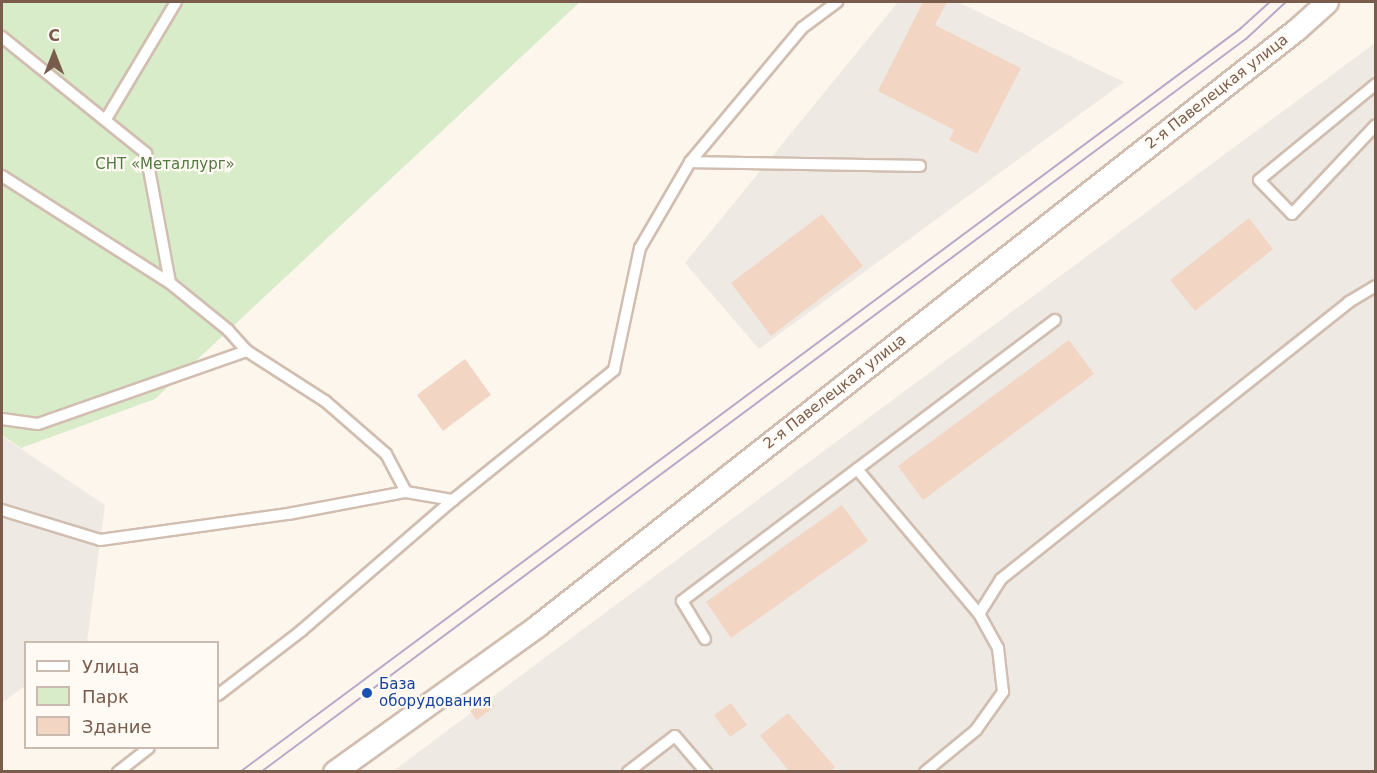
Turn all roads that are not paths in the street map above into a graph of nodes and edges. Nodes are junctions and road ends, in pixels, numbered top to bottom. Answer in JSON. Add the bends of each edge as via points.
{"nodes":[{"id":1,"x":176,"y":2,"type":"edge"},
{"id":2,"x":837,"y":2,"type":"edge"},
{"id":3,"x":1327,"y":2,"type":"edge"},
{"id":4,"x":2,"y":37,"type":"edge"},
{"id":5,"x":1376,"y":84,"type":"edge"},
{"id":6,"x":106,"y":119,"type":"junction"},
{"id":7,"x":1376,"y":125,"type":"edge"},
{"id":8,"x":690,"y":162,"type":"junction"},
{"id":9,"x":920,"y":166,"type":"dead end"},
{"id":10,"x":2,"y":176,"type":"edge"},
{"id":11,"x":170,"y":283,"type":"junction"},
{"id":12,"x":1376,"y":285,"type":"edge"},
{"id":13,"x":1056,"y":320,"type":"dead end"},
{"id":14,"x":247,"y":351,"type":"junction"},
{"id":15,"x":2,"y":419,"type":"edge"},
{"id":16,"x":857,"y":469,"type":"junction"},
{"id":17,"x":406,"y":492,"type":"junction"},
{"id":18,"x":453,"y":500,"type":"junction"},
{"id":19,"x":2,"y":510,"type":"edge"},
{"id":20,"x":980,"y":614,"type":"junction"},
{"id":21,"x":705,"y":639,"type":"dead end"},
{"id":22,"x":219,"y":694,"type":"edge"},
{"id":23,"x":146,"y":749,"type":"edge"},
{"id":24,"x":118,"y":771,"type":"edge"},
{"id":25,"x":334,"y":771,"type":"edge"},
{"id":26,"x":628,"y":771,"type":"edge"},
{"id":27,"x":706,"y":771,"type":"edge"},
{"id":28,"x":925,"y":771,"type":"edge"}],
"edges":[{"from":1,"to":6,"type":"lane"},
{"from":2,"to":8,"type":"lane","via":[[802,28]]},
{"from":3,"to":25,"type":"street","name":"2-я Павелецкая улица","via":[[537,626]]},
{"from":4,"to":6,"type":"lane"},
{"from":5,"to":7,"type":"lane","via":[[1259,180],[1292,214]]},
{"from":6,"to":11,"type":"lane","via":[[146,153]]},
{"from":8,"to":9,"type":"lane"},
{"from":8,"to":18,"type":"lane","via":[[640,248],[614,370]]},
{"from":10,"to":11,"type":"lane"},
{"from":11,"to":14,"type":"lane","via":[[228,330]]},
{"from":12,"to":20,"type":"lane","via":[[1349,302],[1001,579]]},
{"from":13,"to":16,"type":"lane"},
{"from":14,"to":15,"type":"lane","via":[[38,424]]},
{"from":14,"to":17,"type":"lane","via":[[325,401],[386,454]]},
{"from":16,"to":20,"type":"lane"},
{"from":16,"to":21,"type":"lane","via":[[682,601]]},
{"from":17,"to":18,"type":"lane"},
{"from":17,"to":19,"type":"lane","via":[[276,516],[100,540]]},
{"from":18,"to":22,"type":"lane","via":[[301,631]]},
{"from":20,"to":28,"type":"lane","via":[[998,648],[1003,692],[976,730]]},
{"from":23,"to":24,"type":"lane"},
{"from":26,"to":27,"type":"lane","via":[[675,736]]}]}
